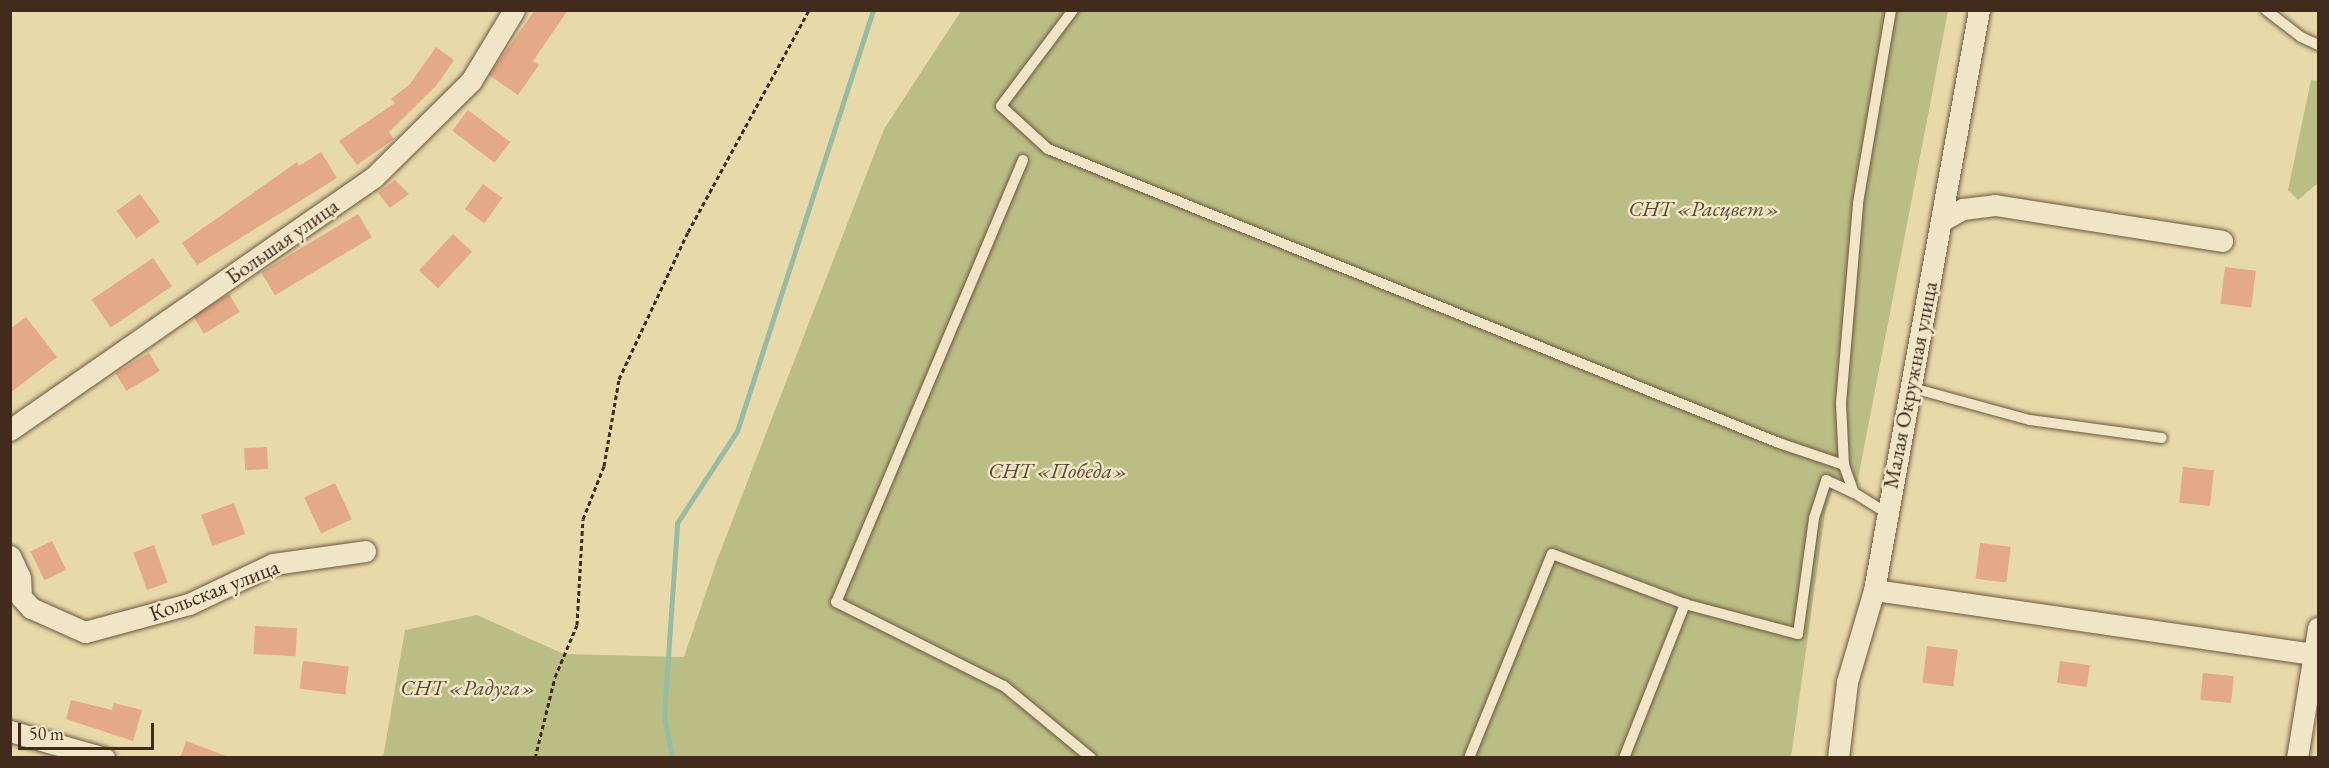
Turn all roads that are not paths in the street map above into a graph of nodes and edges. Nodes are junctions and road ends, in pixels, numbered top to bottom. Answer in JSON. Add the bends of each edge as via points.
{"nodes":[{"id":1,"x":514,"y":10,"type":"edge"},
{"id":2,"x":1073,"y":10,"type":"edge"},
{"id":3,"x":1891,"y":10,"type":"edge"},
{"id":4,"x":1979,"y":10,"type":"edge"},
{"id":5,"x":2266,"y":10,"type":"edge"},
{"id":6,"x":2319,"y":45,"type":"edge"},
{"id":7,"x":1023,"y":160,"type":"dead end"},
{"id":8,"x":1941,"y":221,"type":"junction"},
{"id":9,"x":2222,"y":241,"type":"dead end"},
{"id":10,"x":1909,"y":387,"type":"junction"},
{"id":11,"x":10,"y":430,"type":"edge"},
{"id":12,"x":2162,"y":438,"type":"dead end"},
{"id":13,"x":1844,"y":465,"type":"junction"},
{"id":14,"x":1854,"y":493,"type":"junction"},
{"id":15,"x":1885,"y":512,"type":"junction"},
{"id":16,"x":365,"y":551,"type":"dead end"},
{"id":17,"x":10,"y":556,"type":"edge"},
{"id":18,"x":1874,"y":590,"type":"junction"},
{"id":19,"x":1685,"y":604,"type":"junction"},
{"id":20,"x":2319,"y":628,"type":"edge"},
{"id":21,"x":2314,"y":654,"type":"junction"},
{"id":22,"x":10,"y":731,"type":"edge"},
{"id":23,"x":104,"y":758,"type":"edge"},
{"id":24,"x":1091,"y":758,"type":"edge"},
{"id":25,"x":1469,"y":758,"type":"edge"},
{"id":26,"x":1624,"y":758,"type":"edge"},
{"id":27,"x":1838,"y":758,"type":"edge"},
{"id":28,"x":2297,"y":758,"type":"edge"}],
"edges":[{"from":1,"to":11,"type":"street","name":"Большая улица","via":[[471,81],[374,177]]},
{"from":2,"to":13,"type":"lane","via":[[1001,106],[1048,149],[1779,443]]},
{"from":3,"to":13,"type":"lane","via":[[1858,203],[1844,330]]},
{"from":4,"to":8,"type":"street","name":"Малая Окружная улица"},
{"from":5,"to":6,"type":"lane","via":[[2301,37]]},
{"from":7,"to":24,"type":"lane","via":[[836,602],[1004,686]]},
{"from":8,"to":9,"type":"street","via":[[1963,209],[1995,205]]},
{"from":8,"to":10,"type":"street","name":"Малая Окружная улица"},
{"from":10,"to":12,"type":"lane","via":[[2030,420]]},
{"from":10,"to":15,"type":"street","name":"Малая Окружная улица"},
{"from":13,"to":14,"type":"lane"},
{"from":14,"to":15,"type":"lane"},
{"from":14,"to":19,"type":"lane","via":[[1826,480],[1814,518],[1798,634]]},
{"from":15,"to":18,"type":"street","name":"Малая Окружная улица"},
{"from":16,"to":17,"type":"street","name":"Кольская улица","via":[[273,564],[189,604],[85,632],[31,608],[21,597],[20,577]]},
{"from":18,"to":21,"type":"street"},
{"from":18,"to":27,"type":"street","name":"Малая Окружная улица","via":[[1847,682]]},
{"from":19,"to":25,"type":"lane","via":[[1552,554]]},
{"from":19,"to":26,"type":"lane"},
{"from":20,"to":21,"type":"street"},
{"from":21,"to":28,"type":"street"},
{"from":22,"to":23,"type":"street"}]}
